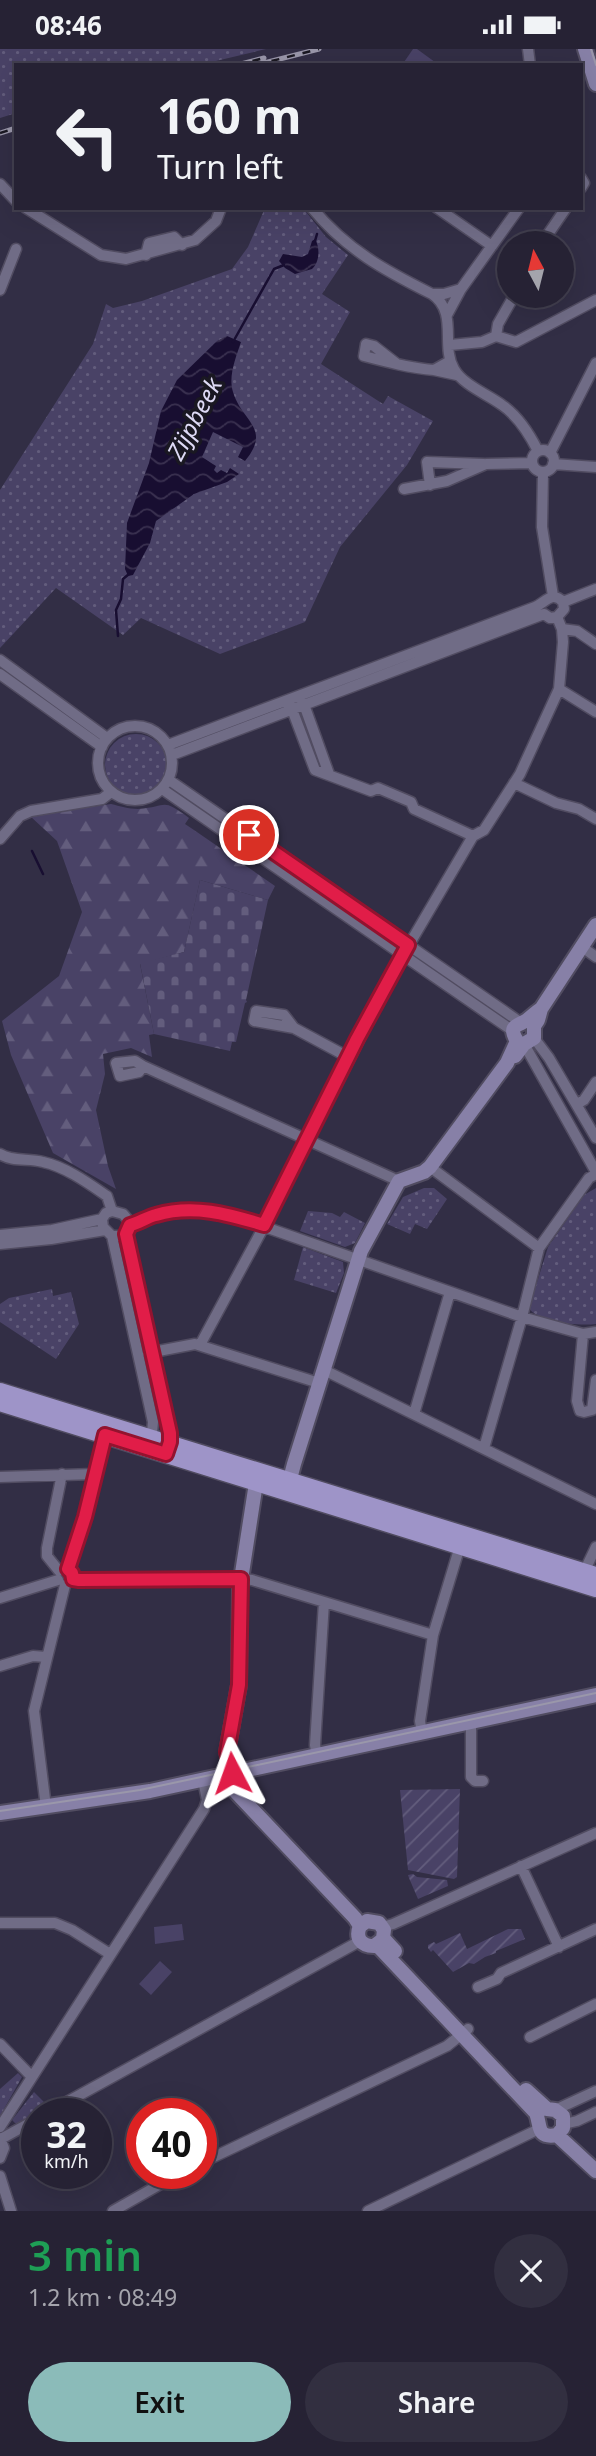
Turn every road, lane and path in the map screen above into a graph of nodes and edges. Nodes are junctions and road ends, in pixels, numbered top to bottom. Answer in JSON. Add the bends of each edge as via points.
{"nodes":[{"id":1,"x":584,"y":49,"type":"edge"},
{"id":2,"x":596,"y":83,"type":"edge"},
{"id":3,"x":33,"y":210,"type":"edge"},
{"id":4,"x":220,"y":210,"type":"edge"},
{"id":5,"x":314,"y":210,"type":"edge"},
{"id":6,"x":440,"y":210,"type":"edge"},
{"id":7,"x":518,"y":210,"type":"edge"},
{"id":8,"x":565,"y":210,"type":"edge"},
{"id":9,"x":550,"y":231,"type":"edge"},
{"id":10,"x":492,"y":246,"type":"junction"},
{"id":11,"x":16,"y":249,"type":"dead end"},
{"id":12,"x":461,"y":289,"type":"junction"},
{"id":13,"x":0,"y":290,"type":"edge"},
{"id":14,"x":432,"y":294,"type":"junction"},
{"id":15,"x":596,"y":300,"type":"edge"},
{"id":16,"x":507,"y":308,"type":"edge"},
{"id":17,"x":447,"y":315,"type":"junction"},
{"id":18,"x":496,"y":336,"type":"junction"},
{"id":19,"x":450,"y":345,"type":"junction"},
{"id":20,"x":450,"y":361,"type":"junction"},
{"id":21,"x":596,"y":363,"type":"edge"},
{"id":22,"x":397,"y":364,"type":"dead end"},
{"id":23,"x":434,"y":370,"type":"junction"},
{"id":24,"x":457,"y":375,"type":"junction"},
{"id":25,"x":538,"y":451,"type":"junction"},
{"id":26,"x":550,"y":453,"type":"junction"},
{"id":27,"x":532,"y":463,"type":"junction"},
{"id":28,"x":486,"y":464,"type":"junction"},
{"id":29,"x":554,"y":464,"type":"junction"},
{"id":30,"x":596,"y":467,"type":"edge"},
{"id":31,"x":543,"y":472,"type":"junction"},
{"id":32,"x":430,"y":485,"type":"junction"},
{"id":33,"x":404,"y":489,"type":"dead end"},
{"id":34,"x":596,"y":589,"type":"edge"},
{"id":35,"x":558,"y":599,"type":"junction"},
{"id":36,"x":543,"y":609,"type":"junction"},
{"id":37,"x":557,"y":617,"type":"junction"},
{"id":38,"x":562,"y":629,"type":"junction"},
{"id":39,"x":596,"y":643,"type":"edge"},
{"id":40,"x":0,"y":660,"type":"edge"},
{"id":41,"x":0,"y":674,"type":"edge"},
{"id":42,"x":559,"y":689,"type":"junction"},
{"id":43,"x":302,"y":700,"type":"junction"},
{"id":44,"x":290,"y":704,"type":"junction"},
{"id":45,"x":596,"y":712,"type":"edge"},
{"id":46,"x":105,"y":743,"type":"junction"},
{"id":47,"x":170,"y":750,"type":"junction"},
{"id":48,"x":329,"y":774,"type":"junction"},
{"id":49,"x":169,"y":780,"type":"junction"},
{"id":50,"x":514,"y":783,"type":"junction"},
{"id":51,"x":162,"y":789,"type":"junction"},
{"id":52,"x":111,"y":792,"type":"junction"},
{"id":53,"x":596,"y":819,"type":"edge"},
{"id":54,"x":473,"y":836,"type":"junction"},
{"id":55,"x":0,"y":839,"type":"edge"},
{"id":56,"x":291,"y":870,"type":"junction"},
{"id":57,"x":596,"y":925,"type":"edge"},
{"id":58,"x":408,"y":945,"type":"junction"},
{"id":59,"x":582,"y":947,"type":"junction"},
{"id":60,"x":402,"y":955,"type":"junction"},
{"id":61,"x":596,"y":957,"type":"edge"},
{"id":62,"x":294,"y":1028,"type":"dead end"},
{"id":63,"x":524,"y":1032,"type":"junction"},
{"id":64,"x":348,"y":1057,"type":"junction"},
{"id":65,"x":531,"y":1059,"type":"junction"},
{"id":66,"x":510,"y":1061,"type":"junction"},
{"id":67,"x":143,"y":1066,"type":"dead end"},
{"id":68,"x":596,"y":1082,"type":"edge"},
{"id":69,"x":577,"y":1104,"type":"junction"},
{"id":70,"x":596,"y":1138,"type":"edge"},
{"id":71,"x":308,"y":1140,"type":"junction"},
{"id":72,"x":3,"y":1159,"type":"edge"},
{"id":73,"x":430,"y":1167,"type":"junction"},
{"id":74,"x":596,"y":1173,"type":"edge"},
{"id":75,"x":398,"y":1181,"type":"junction"},
{"id":76,"x":112,"y":1211,"type":"junction"},
{"id":77,"x":102,"y":1219,"type":"junction"},
{"id":78,"x":264,"y":1225,"type":"junction"},
{"id":79,"x":128,"y":1230,"type":"junction"},
{"id":80,"x":109,"y":1233,"type":"junction"},
{"id":81,"x":0,"y":1235,"type":"edge"},
{"id":82,"x":0,"y":1244,"type":"edge"},
{"id":83,"x":539,"y":1248,"type":"junction"},
{"id":84,"x":359,"y":1259,"type":"junction"},
{"id":85,"x":450,"y":1292,"type":"junction"},
{"id":86,"x":522,"y":1317,"type":"junction"},
{"id":87,"x":596,"y":1332,"type":"edge"},
{"id":88,"x":583,"y":1334,"type":"junction"},
{"id":89,"x":200,"y":1345,"type":"junction"},
{"id":90,"x":152,"y":1352,"type":"junction"},
{"id":91,"x":138,"y":1355,"type":"junction"},
{"id":92,"x":321,"y":1376,"type":"junction"},
{"id":93,"x":596,"y":1380,"type":"edge"},
{"id":94,"x":0,"y":1391,"type":"edge"},
{"id":95,"x":0,"y":1403,"type":"edge"},
{"id":96,"x":414,"y":1413,"type":"junction"},
{"id":97,"x":107,"y":1429,"type":"junction"},
{"id":98,"x":151,"y":1443,"type":"junction"},
{"id":99,"x":168,"y":1448,"type":"junction"},
{"id":100,"x":484,"y":1448,"type":"junction"},
{"id":101,"x":62,"y":1474,"type":"junction"},
{"id":102,"x":94,"y":1474,"type":"junction"},
{"id":103,"x":0,"y":1477,"type":"edge"},
{"id":104,"x":256,"y":1483,"type":"junction"},
{"id":105,"x":292,"y":1487,"type":"junction"},
{"id":106,"x":596,"y":1504,"type":"edge"},
{"id":107,"x":460,"y":1546,"type":"junction"},
{"id":108,"x":596,"y":1547,"type":"edge"},
{"id":109,"x":590,"y":1574,"type":"edge"},
{"id":110,"x":64,"y":1577,"type":"junction"},
{"id":111,"x":241,"y":1579,"type":"junction"},
{"id":112,"x":596,"y":1589,"type":"edge"},
{"id":113,"x":0,"y":1598,"type":"edge"},
{"id":114,"x":324,"y":1602,"type":"junction"},
{"id":115,"x":433,"y":1635,"type":"junction"},
{"id":116,"x":46,"y":1657,"type":"junction"},
{"id":117,"x":0,"y":1665,"type":"edge"},
{"id":118,"x":596,"y":1695,"type":"edge"},
{"id":119,"x":471,"y":1723,"type":"junction"},
{"id":120,"x":422,"y":1733,"type":"junction"},
{"id":121,"x":317,"y":1756,"type":"junction"},
{"id":122,"x":238,"y":1774,"type":"junction"},
{"id":123,"x":482,"y":1781,"type":"dead end"},
{"id":124,"x":204,"y":1785,"type":"junction"},
{"id":125,"x":112,"y":1797,"type":"junction"},
{"id":126,"x":46,"y":1807,"type":"junction"},
{"id":127,"x":0,"y":1813,"type":"edge"},
{"id":128,"x":596,"y":1833,"type":"edge"},
{"id":129,"x":521,"y":1867,"type":"junction"},
{"id":130,"x":0,"y":1923,"type":"edge"},
{"id":131,"x":362,"y":1929,"type":"junction"},
{"id":132,"x":596,"y":1929,"type":"edge"},
{"id":133,"x":381,"y":1937,"type":"junction"},
{"id":134,"x":559,"y":1947,"type":"junction"},
{"id":135,"x":110,"y":1954,"type":"junction"},
{"id":136,"x":478,"y":1987,"type":"dead end"},
{"id":137,"x":596,"y":2004,"type":"edge"},
{"id":138,"x":465,"y":2032,"type":"junction"},
{"id":139,"x":530,"y":2037,"type":"dead end"},
{"id":140,"x":0,"y":2043,"type":"edge"},
{"id":141,"x":32,"y":2077,"type":"junction"},
{"id":142,"x":596,"y":2091,"type":"edge"},
{"id":143,"x":72,"y":2098,"type":"edge"},
{"id":144,"x":596,"y":2112,"type":"edge"},
{"id":145,"x":8,"y":2114,"type":"junction"},
{"id":146,"x":545,"y":2116,"type":"junction"},
{"id":147,"x":0,"y":2127,"type":"edge"},
{"id":148,"x":21,"y":2127,"type":"edge"},
{"id":149,"x":21,"y":2128,"type":"edge"},
{"id":150,"x":562,"y":2129,"type":"junction"},
{"id":151,"x":1,"y":2139,"type":"edge"},
{"id":152,"x":217,"y":2155,"type":"edge"},
{"id":153,"x":0,"y":2158,"type":"edge"},
{"id":154,"x":596,"y":2159,"type":"edge"},
{"id":155,"x":596,"y":2171,"type":"edge"},
{"id":156,"x":0,"y":2176,"type":"edge"},
{"id":157,"x":152,"y":2189,"type":"edge"},
{"id":158,"x":11,"y":2211,"type":"edge"},
{"id":159,"x":113,"y":2211,"type":"edge"},
{"id":160,"x":368,"y":2211,"type":"edge"}],
"edges":[{"from":1,"to":2,"type":"street"},
{"from":3,"to":4,"type":"street","via":[[101,255],[126,259],[195,240],[216,221]]},
{"from":5,"to":14,"type":"street","via":[[348,246]]},
{"from":6,"to":10,"type":"street"},
{"from":7,"to":10,"type":"street"},
{"from":8,"to":9,"type":"street"},
{"from":10,"to":12,"type":"street"},
{"from":11,"to":13,"type":"street"},
{"from":12,"to":14,"type":"street"},
{"from":12,"to":17,"type":"street"},
{"from":14,"to":17,"type":"street"},
{"from":15,"to":18,"type":"street","via":[[516,342]]},
{"from":16,"to":18,"type":"street"},
{"from":17,"to":19,"type":"street"},
{"from":18,"to":19,"type":"street"},
{"from":19,"to":20,"type":"street"},
{"from":20,"to":23,"type":"street"},
{"from":20,"to":24,"type":"street"},
{"from":21,"to":26,"type":"street"},
{"from":22,"to":23,"type":"street"},
{"from":23,"to":24,"type":"street"},
{"from":24,"to":25,"type":"street","via":[[517,418]]},
{"from":25,"to":26,"type":"street"},
{"from":25,"to":27,"type":"street"},
{"from":26,"to":29,"type":"street"},
{"from":27,"to":28,"type":"street"},
{"from":27,"to":31,"type":"street"},
{"from":28,"to":32,"type":"street"},
{"from":28,"to":32,"type":"street","via":[[427,462]]},
{"from":29,"to":30,"type":"street"},
{"from":29,"to":31,"type":"street"},
{"from":31,"to":35,"type":"street","via":[[542,527]]},
{"from":32,"to":33,"type":"street"},
{"from":34,"to":35,"type":"street"},
{"from":35,"to":36,"type":"street","via":[[547,598]]},
{"from":35,"to":37,"type":"street","via":[[564,609]]},
{"from":36,"to":37,"type":"street","via":[[550,618]]},
{"from":36,"to":43,"type":"street"},
{"from":37,"to":38,"type":"street"},
{"from":38,"to":39,"type":"street","via":[[577,631]]},
{"from":38,"to":42,"type":"street"},
{"from":40,"to":46,"type":"street"},
{"from":41,"to":46,"type":"street"},
{"from":42,"to":45,"type":"street"},
{"from":42,"to":50,"type":"street"},
{"from":43,"to":44,"type":"street"},
{"from":43,"to":48,"type":"street"},
{"from":44,"to":47,"type":"street"},
{"from":44,"to":48,"type":"street","via":[[314,770]]},
{"from":46,"to":47,"type":"street","via":[[121,729],[138,726],[154,731]]},
{"from":46,"to":52,"type":"street","via":[[99,771]]},
{"from":47,"to":49,"type":"street","via":[[173,768]]},
{"from":48,"to":54,"type":"street","via":[[411,802],[414,809]]},
{"from":49,"to":51,"type":"street"},
{"from":49,"to":56,"type":"street"},
{"from":50,"to":53,"type":"street"},
{"from":50,"to":54,"type":"street","via":[[484,830]]},
{"from":51,"to":52,"type":"street","via":[[137,801]]},
{"from":51,"to":56,"type":"street"},
{"from":52,"to":55,"type":"street","via":[[102,799],[24,814]]},
{"from":54,"to":58,"type":"street"},
{"from":56,"to":58,"type":"street"},
{"from":56,"to":60,"type":"street"},
{"from":57,"to":59,"type":"street"},
{"from":58,"to":60,"type":"street"},
{"from":58,"to":63,"type":"street"},
{"from":59,"to":61,"type":"street"},
{"from":59,"to":63,"type":"street"},
{"from":60,"to":63,"type":"street"},
{"from":60,"to":64,"type":"street"},
{"from":62,"to":64,"type":"street"},
{"from":63,"to":65,"type":"street"},
{"from":63,"to":66,"type":"street"},
{"from":63,"to":69,"type":"street","via":[[549,1058]]},
{"from":64,"to":71,"type":"street"},
{"from":65,"to":66,"type":"street"},
{"from":65,"to":74,"type":"street"},
{"from":66,"to":73,"type":"street"},
{"from":67,"to":71,"type":"street"},
{"from":68,"to":69,"type":"street"},
{"from":69,"to":70,"type":"street"},
{"from":71,"to":75,"type":"street"},
{"from":71,"to":78,"type":"street"},
{"from":72,"to":76,"type":"street","via":[[45,1162],[69,1172],[107,1196]]},
{"from":73,"to":75,"type":"street"},
{"from":73,"to":83,"type":"street"},
{"from":74,"to":83,"type":"street"},
{"from":75,"to":84,"type":"street"},
{"from":76,"to":77,"type":"street"},
{"from":76,"to":79,"type":"street","via":[[127,1217]]},
{"from":77,"to":80,"type":"street"},
{"from":77,"to":81,"type":"street"},
{"from":78,"to":79,"type":"street","via":[[202,1210],[167,1212]]},
{"from":78,"to":84,"type":"street"},
{"from":78,"to":89,"type":"street"},
{"from":79,"to":80,"type":"street"},
{"from":79,"to":90,"type":"street"},
{"from":80,"to":82,"type":"street"},
{"from":80,"to":91,"type":"street"},
{"from":83,"to":86,"type":"street"},
{"from":84,"to":85,"type":"street"},
{"from":84,"to":92,"type":"street"},
{"from":85,"to":86,"type":"street"},
{"from":85,"to":96,"type":"street"},
{"from":86,"to":88,"type":"street"},
{"from":86,"to":100,"type":"street"},
{"from":87,"to":88,"type":"street"},
{"from":88,"to":93,"type":"street","via":[[580,1411],[592,1410]]},
{"from":89,"to":90,"type":"street"},
{"from":89,"to":92,"type":"street"},
{"from":90,"to":91,"type":"street"},
{"from":90,"to":99,"type":"street","via":[[170,1433]]},
{"from":91,"to":98,"type":"street","via":[[153,1422]]},
{"from":92,"to":96,"type":"street"},
{"from":92,"to":105,"type":"street"},
{"from":94,"to":97,"type":"main road"},
{"from":95,"to":97,"type":"main road"},
{"from":96,"to":100,"type":"street"},
{"from":97,"to":98,"type":"main road"},
{"from":97,"to":102,"type":"street"},
{"from":98,"to":99,"type":"main road"},
{"from":99,"to":104,"type":"main road"},
{"from":99,"to":105,"type":"main road"},
{"from":100,"to":106,"type":"street"},
{"from":101,"to":102,"type":"street"},
{"from":101,"to":103,"type":"street"},
{"from":101,"to":110,"type":"street","via":[[47,1556]]},
{"from":102,"to":110,"type":"street"},
{"from":104,"to":105,"type":"main road"},
{"from":104,"to":111,"type":"street"},
{"from":105,"to":107,"type":"main road"},
{"from":105,"to":109,"type":"main road"},
{"from":107,"to":112,"type":"main road"},
{"from":107,"to":115,"type":"street"},
{"from":108,"to":109,"type":"street"},
{"from":110,"to":111,"type":"street"},
{"from":110,"to":113,"type":"street"},
{"from":110,"to":116,"type":"street"},
{"from":111,"to":114,"type":"street"},
{"from":111,"to":122,"type":"street","via":[[239,1685],[227,1752]]},
{"from":114,"to":115,"type":"street"},
{"from":114,"to":121,"type":"street"},
{"from":115,"to":120,"type":"street"},
{"from":116,"to":117,"type":"street"},
{"from":116,"to":126,"type":"street","via":[[34,1711]]},
{"from":118,"to":119,"type":"street"},
{"from":119,"to":120,"type":"street"},
{"from":119,"to":123,"type":"street","via":[[471,1777]]},
{"from":120,"to":121,"type":"street"},
{"from":121,"to":122,"type":"street"},
{"from":122,"to":124,"type":"street"},
{"from":122,"to":125,"type":"street"},
{"from":122,"to":131,"type":"street","via":[[233,1789]]},
{"from":124,"to":125,"type":"street","via":[[128,1800]]},
{"from":124,"to":135,"type":"street","via":[[204,1809]]},
{"from":125,"to":126,"type":"street"},
{"from":126,"to":127,"type":"street"},
{"from":128,"to":129,"type":"street"},
{"from":129,"to":133,"type":"street"},
{"from":129,"to":134,"type":"street"},
{"from":130,"to":135,"type":"street","via":[[55,1923]]},
{"from":131,"to":133,"type":"street","via":[[376,1921]]},
{"from":131,"to":133,"type":"street","via":[[366,1946]]},
{"from":131,"to":143,"type":"street"},
{"from":132,"to":134,"type":"street"},
{"from":133,"to":138,"type":"street"},
{"from":134,"to":136,"type":"street"},
{"from":135,"to":141,"type":"street"},
{"from":137,"to":139,"type":"street"},
{"from":138,"to":146,"type":"street"},
{"from":138,"to":152,"type":"street","via":[[447,2046]]},
{"from":140,"to":141,"type":"street"},
{"from":141,"to":145,"type":"street"},
{"from":142,"to":146,"type":"street"},
{"from":144,"to":150,"type":"street"},
{"from":145,"to":147,"type":"street"},
{"from":145,"to":148,"type":"street","via":[[14,2126]]},
{"from":146,"to":150,"type":"street","via":[[563,2116]]},
{"from":146,"to":150,"type":"street","via":[[550,2136]]},
{"from":146,"to":160,"type":"street"},
{"from":149,"to":151,"type":"street"},
{"from":150,"to":154,"type":"street"},
{"from":150,"to":155,"type":"street"},
{"from":151,"to":153,"type":"street"},
{"from":156,"to":158,"type":"street"},
{"from":157,"to":159,"type":"street"}]}
